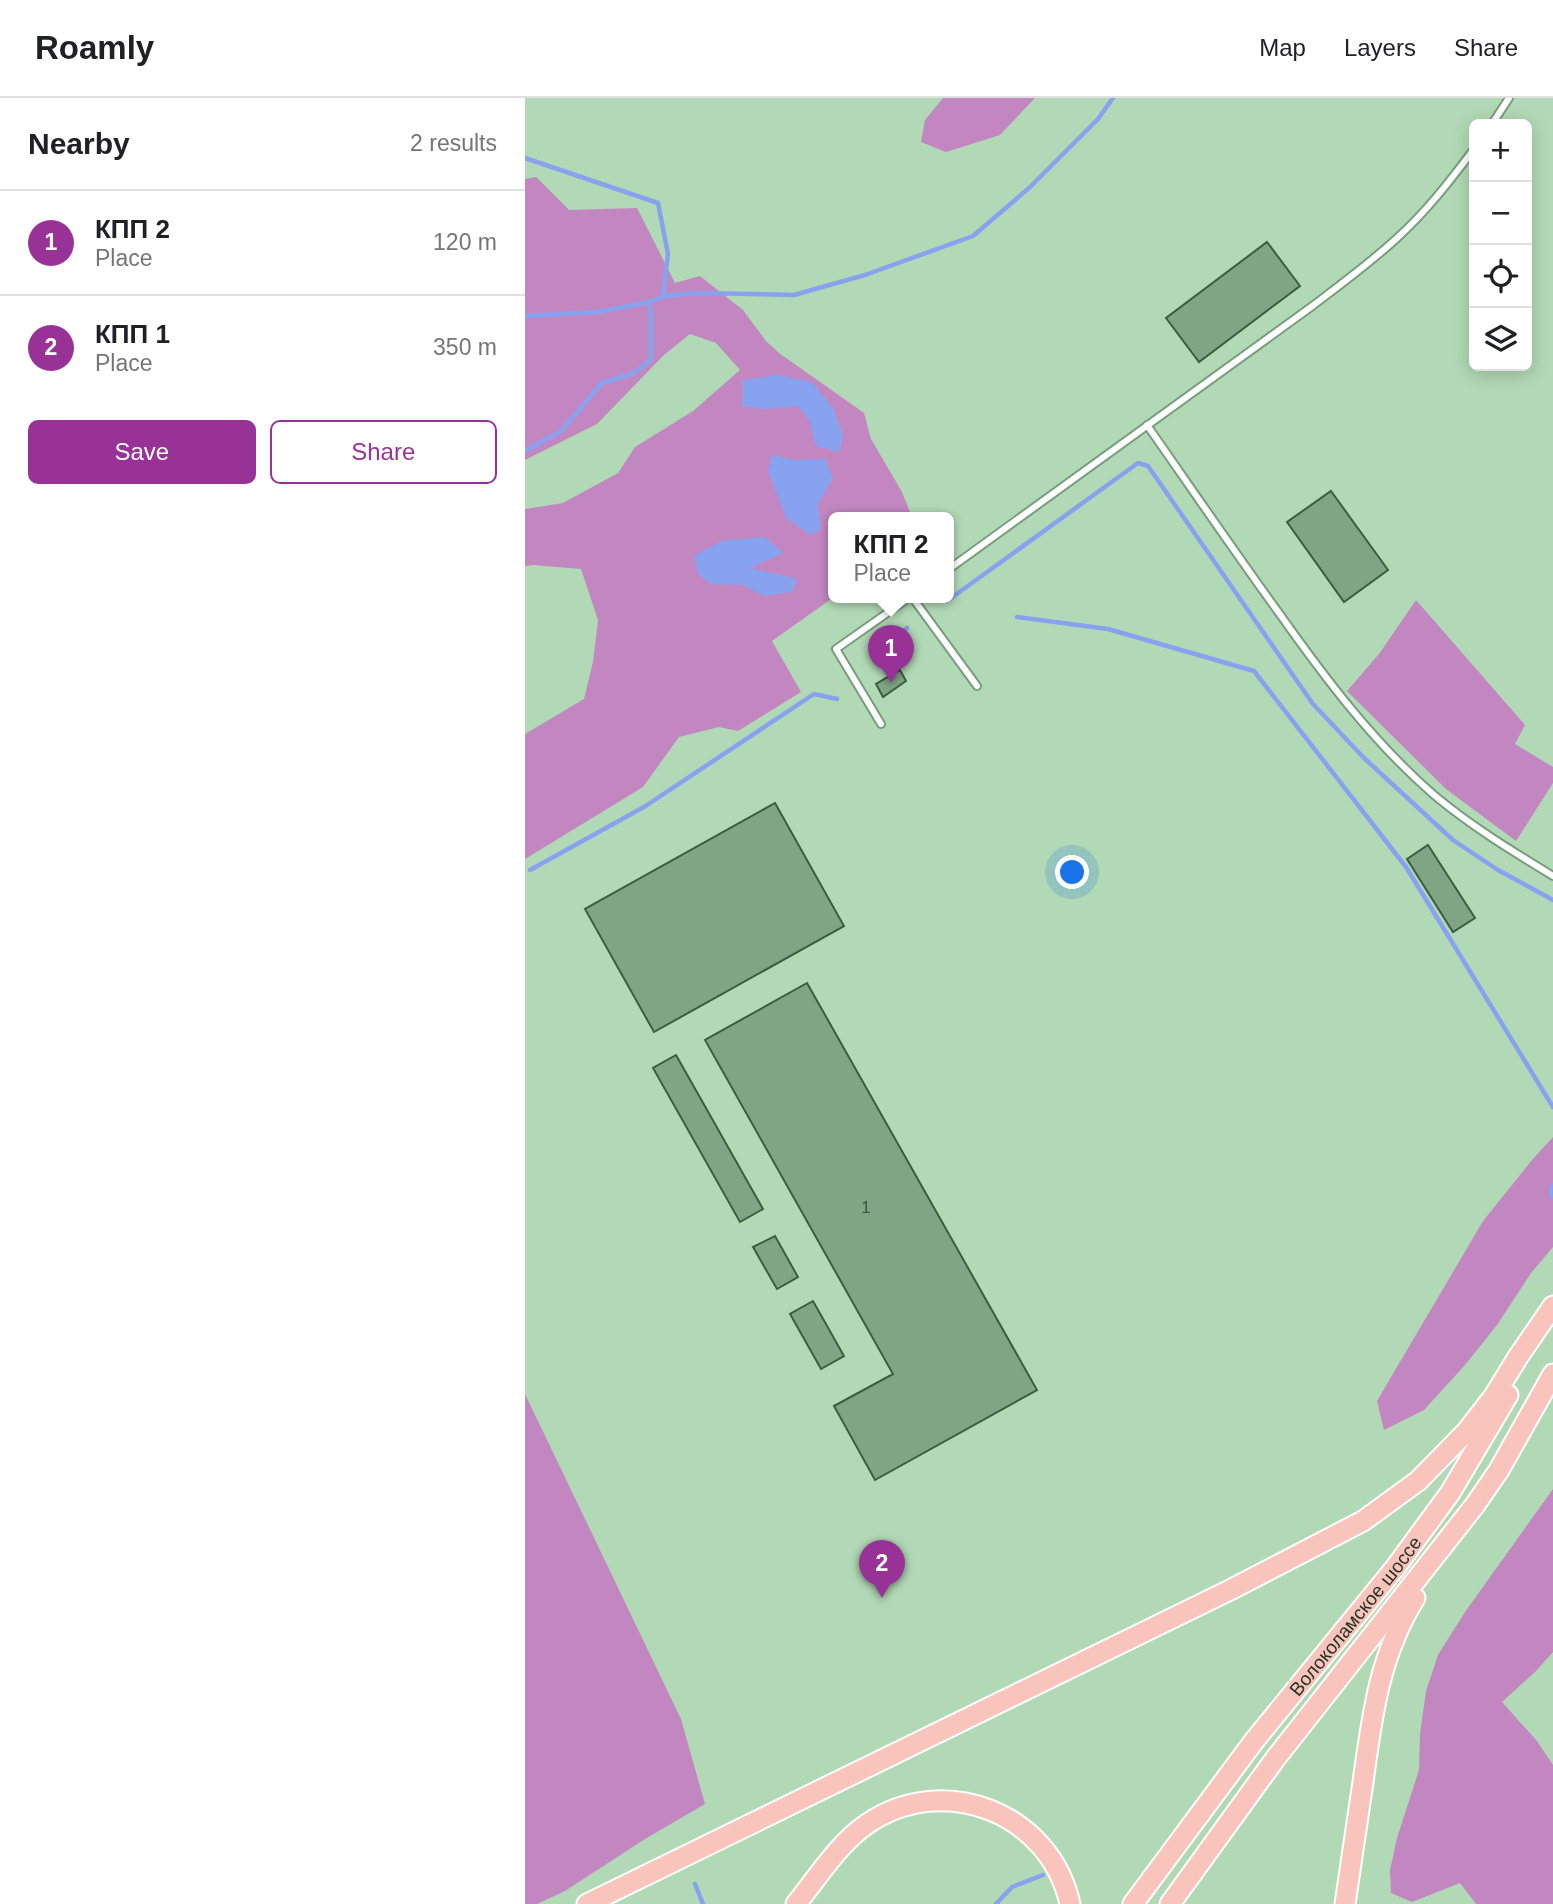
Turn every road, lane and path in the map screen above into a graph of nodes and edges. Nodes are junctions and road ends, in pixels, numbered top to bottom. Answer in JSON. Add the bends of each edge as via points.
{"nodes":[{"id":1,"x":1509,"y":98,"type":"edge"},
{"id":2,"x":1495,"y":119,"type":"edge"},
{"id":3,"x":1469,"y":155,"type":"edge"},
{"id":4,"x":1147,"y":425,"type":"junction"},
{"id":5,"x":954,"y":565,"type":"edge"},
{"id":6,"x":902,"y":603,"type":"edge"},
{"id":7,"x":915,"y":603,"type":"edge"},
{"id":8,"x":977,"y":686,"type":"dead end"},
{"id":9,"x":881,"y":724,"type":"dead end"},
{"id":10,"x":1553,"y":876,"type":"edge"},
{"id":11,"x":1553,"y":1308,"type":"edge"},
{"id":12,"x":1553,"y":1374,"type":"edge"},
{"id":13,"x":1506,"y":1457,"type":"junction"},
{"id":14,"x":587,"y":1904,"type":"edge"},
{"id":15,"x":796,"y":1904,"type":"edge"},
{"id":16,"x":1070,"y":1904,"type":"edge"},
{"id":17,"x":1133,"y":1904,"type":"edge"},
{"id":18,"x":1170,"y":1904,"type":"edge"},
{"id":19,"x":1345,"y":1904,"type":"edge"}],
"edges":[{"from":1,"to":2,"type":"lane"},
{"from":3,"to":4,"type":"lane","via":[[1395,240]]},
{"from":4,"to":5,"type":"lane"},
{"from":4,"to":10,"type":"lane","via":[[1309,657],[1357,717],[1434,795]]},
{"from":6,"to":9,"type":"lane","via":[[836,649]]},
{"from":7,"to":8,"type":"lane"},
{"from":11,"to":14,"type":"main road","via":[[1467,1432],[1418,1481],[1363,1521]]},
{"from":11,"to":17,"type":"main road","name":"Волоколамское шоссе","via":[[1450,1493],[1254,1741]]},
{"from":12,"to":13,"type":"main road"},
{"from":13,"to":18,"type":"main road","name":"Волоколамское шоссе","via":[[1475,1505],[1275,1759]]},
{"from":13,"to":19,"type":"main road","via":[[1474,1519],[1413,1601],[1387,1656],[1372,1720]]},
{"from":15,"to":16,"type":"main road","via":[[841,1848],[867,1824],[900,1807],[935,1801],[980,1806],[1021,1826],[1056,1867]]}]}
